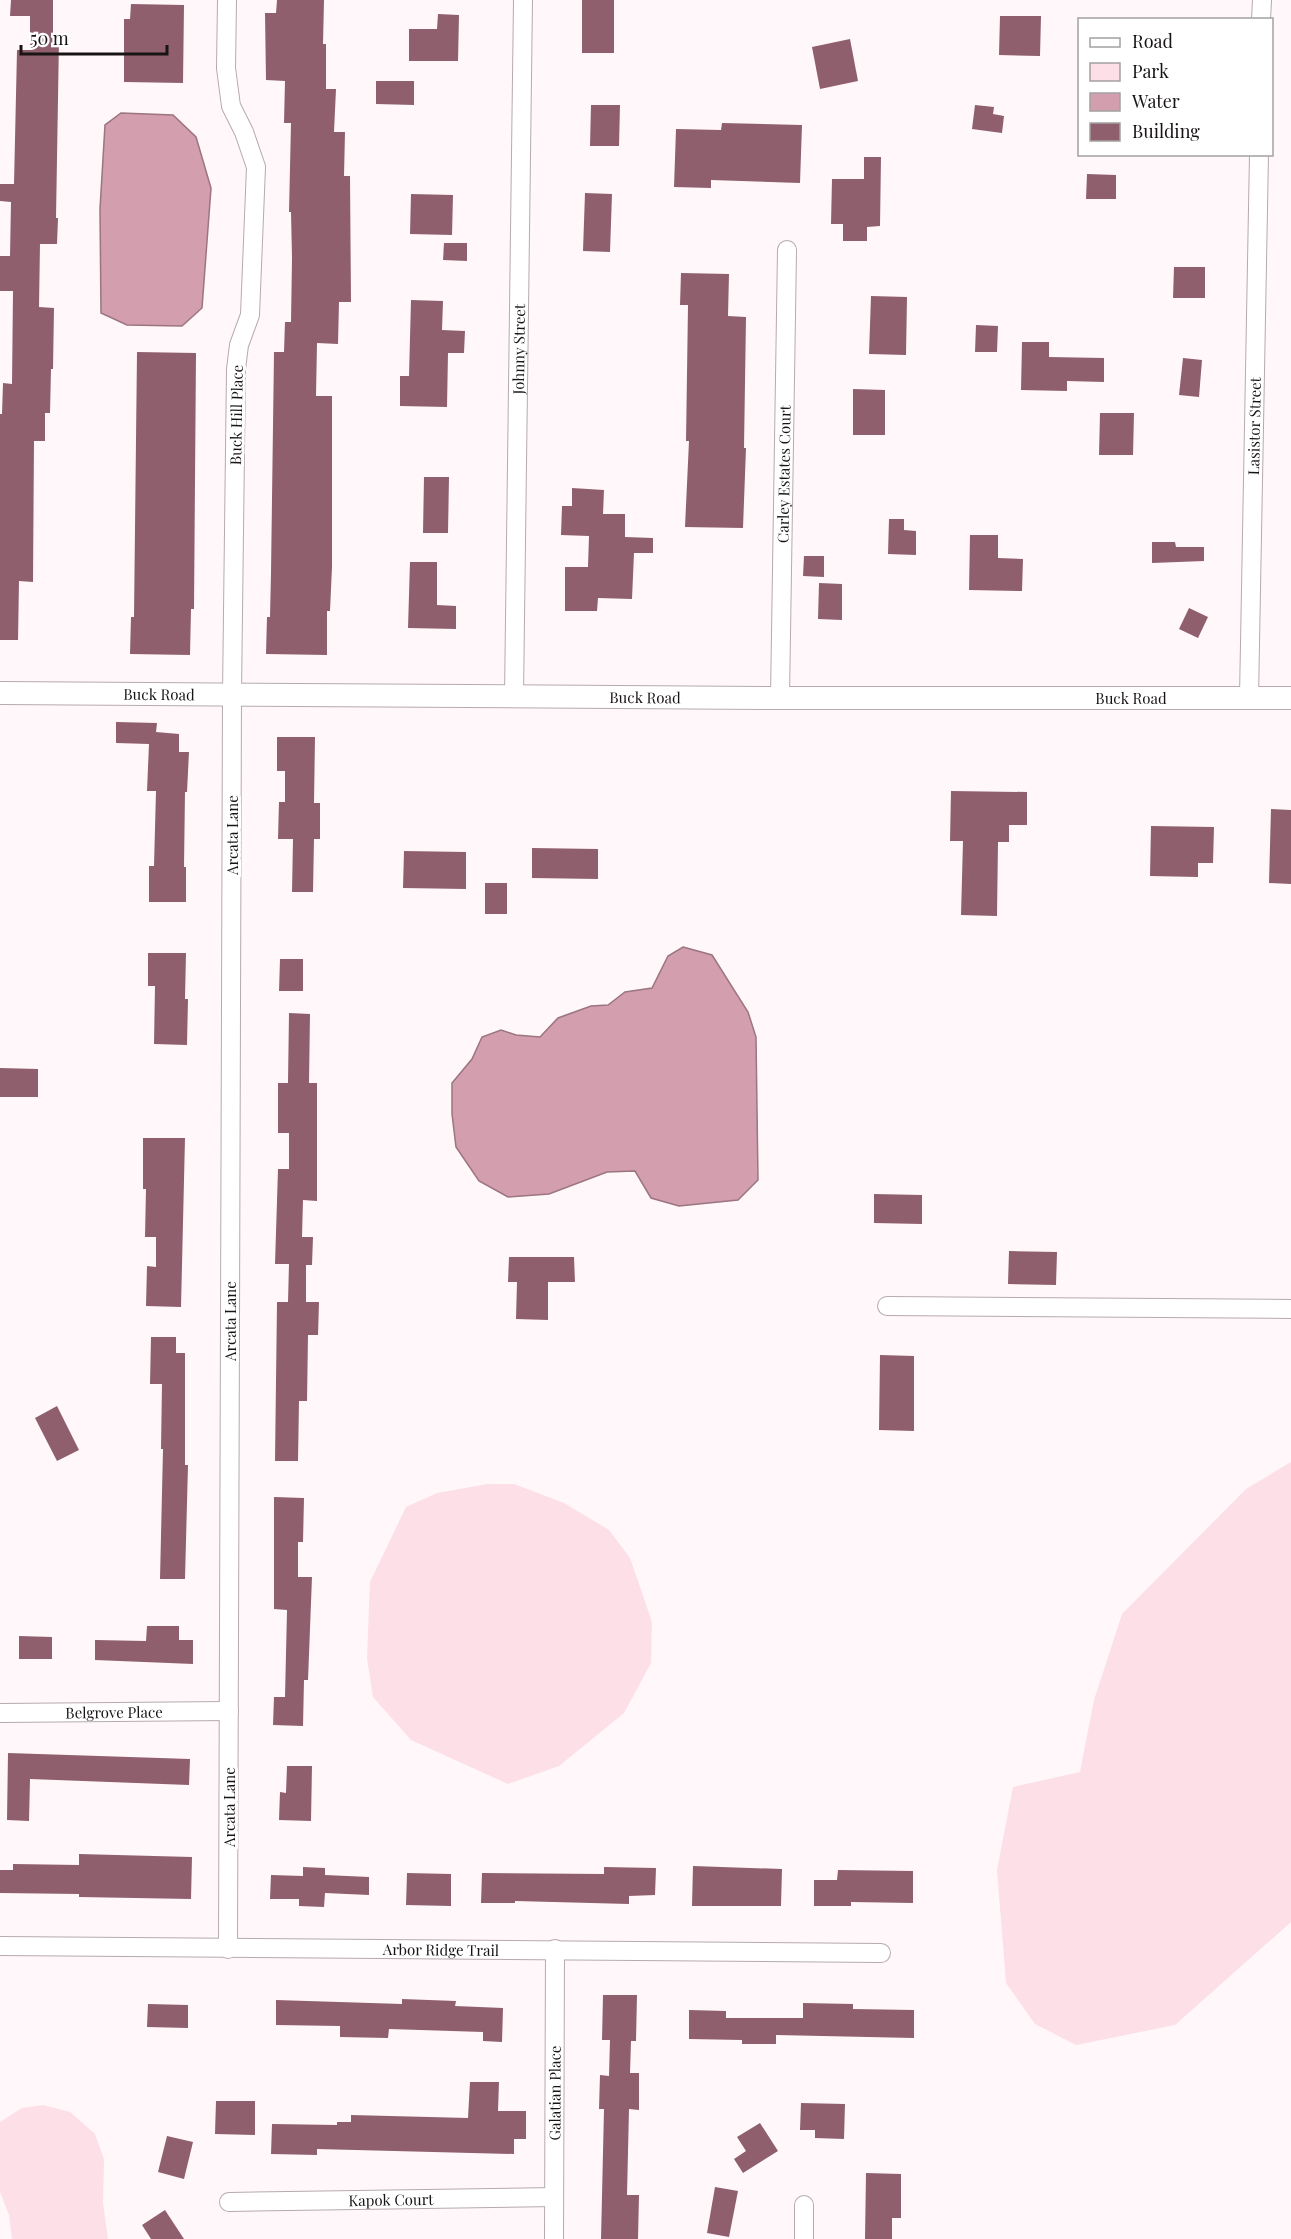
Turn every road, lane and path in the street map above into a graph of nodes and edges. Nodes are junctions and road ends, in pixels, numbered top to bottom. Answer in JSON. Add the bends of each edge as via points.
{"nodes":[{"id":1,"x":227,"y":0,"type":"edge"},
{"id":2,"x":523,"y":0,"type":"edge"},
{"id":3,"x":1262,"y":0,"type":"edge"},
{"id":4,"x":1261,"y":18,"type":"edge"},
{"id":5,"x":1259,"y":156,"type":"edge"},
{"id":6,"x":787,"y":250,"type":"dead end"},
{"id":7,"x":0,"y":693,"type":"edge"},
{"id":8,"x":232,"y":694,"type":"junction"},
{"id":9,"x":514,"y":697,"type":"junction"},
{"id":10,"x":780,"y":698,"type":"junction"},
{"id":11,"x":1249,"y":698,"type":"junction"},
{"id":12,"x":1291,"y":699,"type":"edge"},
{"id":13,"x":887,"y":1306,"type":"dead end"},
{"id":14,"x":1291,"y":1309,"type":"edge"},
{"id":15,"x":229,"y":1711,"type":"junction"},
{"id":16,"x":0,"y":1713,"type":"edge"},
{"id":17,"x":0,"y":1946,"type":"edge"},
{"id":18,"x":228,"y":1949,"type":"junction"},
{"id":19,"x":555,"y":1950,"type":"junction"},
{"id":20,"x":881,"y":1953,"type":"dead end"},
{"id":21,"x":554,"y":2197,"type":"junction"},
{"id":22,"x":230,"y":2202,"type":"dead end"},
{"id":23,"x":804,"y":2205,"type":"dead end"},
{"id":24,"x":554,"y":2239,"type":"edge"},
{"id":25,"x":804,"y":2239,"type":"edge"}],
"edges":[{"from":1,"to":8,"type":"street","name":"Buck Hill Place","via":[[226,68],[231,106],[256,167],[250,315],[239,345],[236,369]]},
{"from":2,"to":9,"type":"street","name":"Johnny Street"},
{"from":3,"to":4,"type":"street"},
{"from":5,"to":11,"type":"street","name":"Lasistor Street"},
{"from":6,"to":10,"type":"street","name":"Carley Estates Court"},
{"from":7,"to":8,"type":"street","name":"Buck Road"},
{"from":8,"to":9,"type":"street","name":"Buck Road"},
{"from":8,"to":15,"type":"street","name":"Arcata Lane"},
{"from":9,"to":10,"type":"street","name":"Buck Road"},
{"from":10,"to":11,"type":"street","name":"Buck Road"},
{"from":11,"to":12,"type":"street","name":"Buck Road"},
{"from":13,"to":14,"type":"street"},
{"from":15,"to":16,"type":"street","name":"Belgrove Place"},
{"from":15,"to":18,"type":"street","name":"Arcata Lane"},
{"from":17,"to":18,"type":"street","name":"Arbor Ridge Trail"},
{"from":18,"to":19,"type":"street","name":"Arbor Ridge Trail"},
{"from":19,"to":20,"type":"street","name":"Arbor Ridge Trail"},
{"from":19,"to":21,"type":"street","name":"Galatian Place"},
{"from":21,"to":22,"type":"street","name":"Kapok Court"},
{"from":21,"to":24,"type":"street","name":"Galatian Place"},
{"from":23,"to":25,"type":"street"}]}
